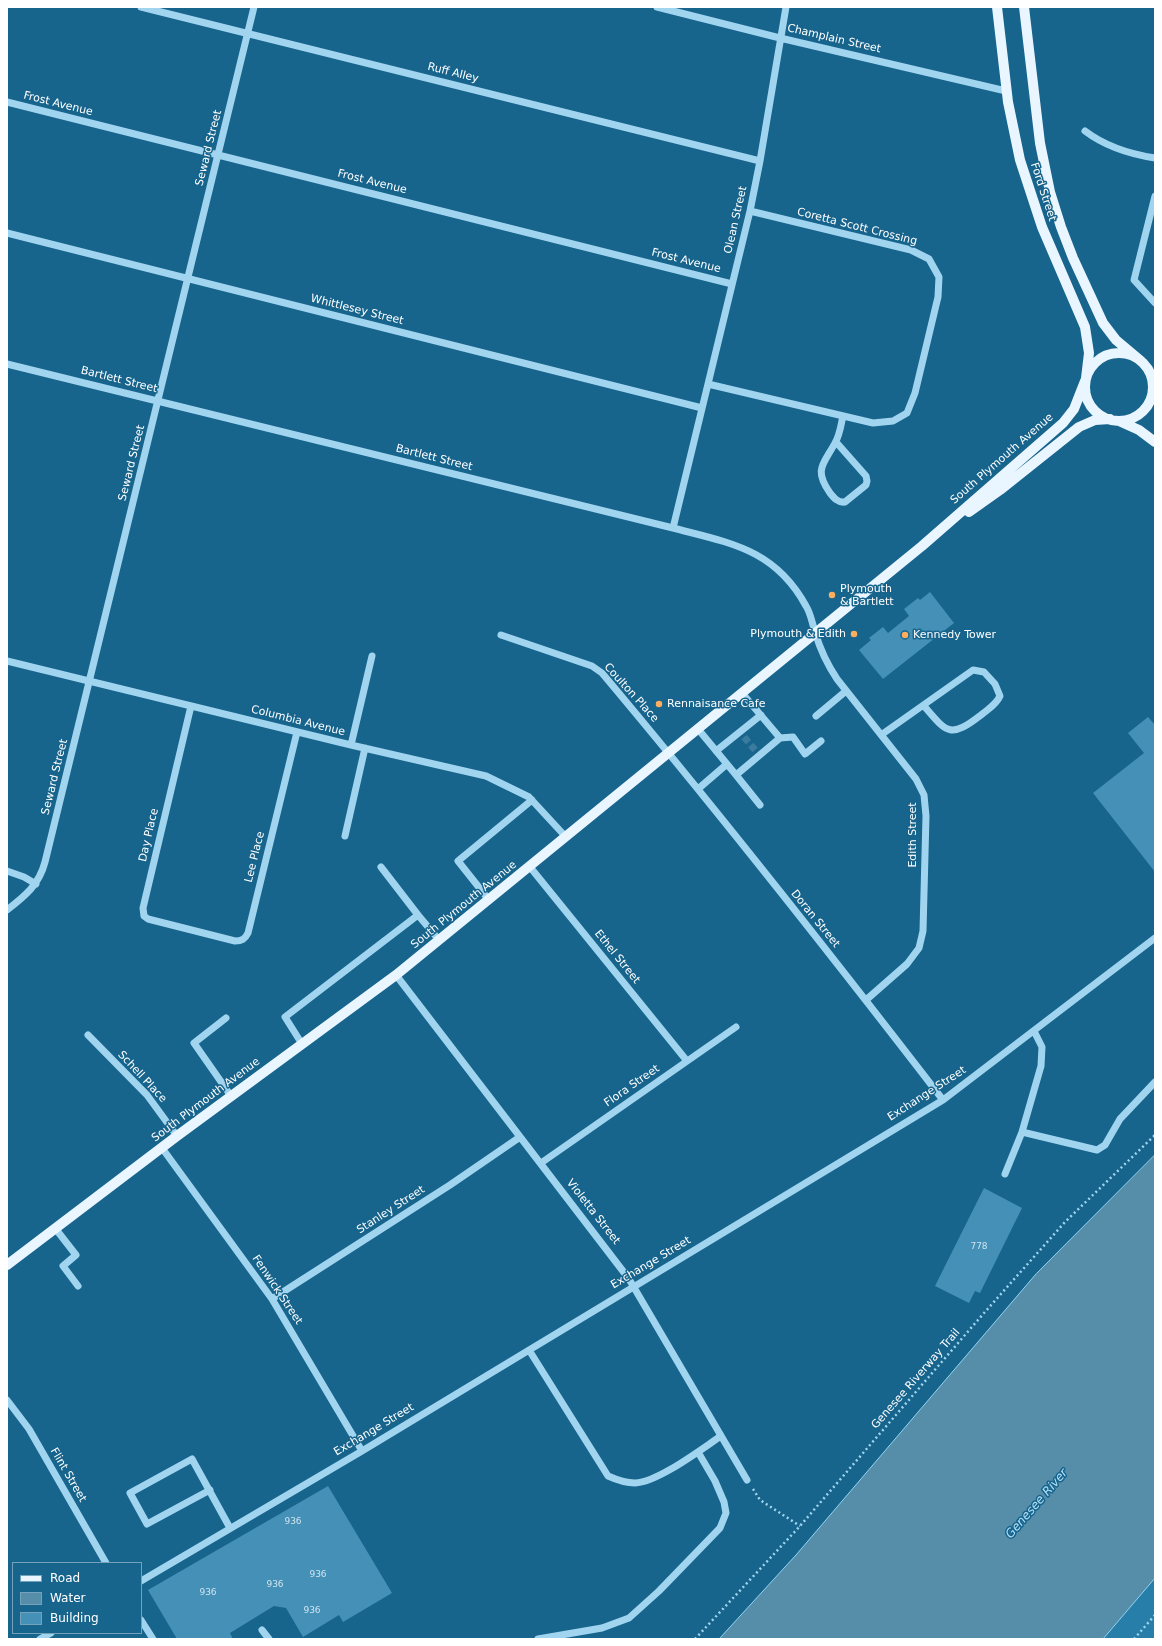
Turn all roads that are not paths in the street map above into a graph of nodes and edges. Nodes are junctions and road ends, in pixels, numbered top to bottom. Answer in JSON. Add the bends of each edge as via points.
{"nodes":[{"id":1,"x":141,"y":7,"type":"edge"},
{"id":2,"x":254,"y":7,"type":"edge"},
{"id":3,"x":657,"y":7,"type":"edge"},
{"id":4,"x":786,"y":7,"type":"edge"},
{"id":5,"x":997,"y":7,"type":"edge"},
{"id":6,"x":1024,"y":7,"type":"edge"},
{"id":7,"x":247,"y":33,"type":"junction"},
{"id":8,"x":780,"y":38,"type":"junction"},
{"id":9,"x":1006,"y":91,"type":"junction"},
{"id":10,"x":7,"y":102,"type":"edge"},
{"id":11,"x":1085,"y":131,"type":"dead end"},
{"id":12,"x":218,"y":155,"type":"junction"},
{"id":13,"x":1155,"y":158,"type":"edge"},
{"id":14,"x":760,"y":161,"type":"junction"},
{"id":15,"x":1155,"y":196,"type":"edge"},
{"id":16,"x":750,"y":211,"type":"junction"},
{"id":17,"x":7,"y":233,"type":"edge"},
{"id":18,"x":188,"y":278,"type":"junction"},
{"id":19,"x":732,"y":284,"type":"junction"},
{"id":20,"x":1155,"y":304,"type":"edge"},
{"id":21,"x":1140,"y":361,"type":"junction"},
{"id":22,"x":7,"y":364,"type":"edge"},
{"id":23,"x":1086,"y":379,"type":"junction"},
{"id":24,"x":708,"y":384,"type":"junction"},
{"id":25,"x":1152,"y":387,"type":"junction"},
{"id":26,"x":158,"y":401,"type":"junction"},
{"id":27,"x":1155,"y":406,"type":"edge"},
{"id":28,"x":702,"y":408,"type":"junction"},
{"id":29,"x":843,"y":416,"type":"junction"},
{"id":30,"x":1112,"y":420,"type":"junction"},
{"id":31,"x":836,"y":442,"type":"junction"},
{"id":32,"x":1155,"y":442,"type":"edge"},
{"id":33,"x":673,"y":528,"type":"junction"},
{"id":34,"x":922,"y":546,"type":"junction"},
{"id":35,"x":815,"y":632,"type":"junction"},
{"id":36,"x":501,"y":634,"type":"dead end"},
{"id":37,"x":372,"y":656,"type":"dead end"},
{"id":38,"x":7,"y":661,"type":"edge"},
{"id":39,"x":90,"y":681,"type":"junction"},
{"id":40,"x":846,"y":691,"type":"junction"},
{"id":41,"x":742,"y":693,"type":"junction"},
{"id":42,"x":191,"y":706,"type":"junction"},
{"id":43,"x":924,"y":706,"type":"junction"},
{"id":44,"x":761,"y":715,"type":"junction"},
{"id":45,"x":816,"y":716,"type":"dead end"},
{"id":46,"x":698,"y":729,"type":"junction"},
{"id":47,"x":297,"y":732,"type":"junction"},
{"id":48,"x":881,"y":735,"type":"junction"},
{"id":49,"x":780,"y":738,"type":"junction"},
{"id":50,"x":820,"y":741,"type":"dead end"},
{"id":51,"x":351,"y":745,"type":"junction"},
{"id":52,"x":365,"y":748,"type":"junction"},
{"id":53,"x":716,"y":752,"type":"junction"},
{"id":54,"x":669,"y":753,"type":"junction"},
{"id":55,"x":727,"y":764,"type":"junction"},
{"id":56,"x":736,"y":775,"type":"junction"},
{"id":57,"x":698,"y":789,"type":"junction"},
{"id":58,"x":532,"y":800,"type":"junction"},
{"id":59,"x":760,"y":805,"type":"dead end"},
{"id":60,"x":345,"y":836,"type":"dead end"},
{"id":61,"x":565,"y":836,"type":"junction"},
{"id":62,"x":381,"y":867,"type":"dead end"},
{"id":63,"x":530,"y":867,"type":"junction"},
{"id":64,"x":7,"y":871,"type":"edge"},
{"id":65,"x":36,"y":884,"type":"junction"},
{"id":66,"x":489,"y":900,"type":"junction"},
{"id":67,"x":7,"y":910,"type":"edge"},
{"id":68,"x":418,"y":915,"type":"junction"},
{"id":69,"x":196,"y":932,"type":"joint"},
{"id":70,"x":1155,"y":938,"type":"edge"},
{"id":71,"x":439,"y":940,"type":"junction"},
{"id":72,"x":396,"y":975,"type":"junction"},
{"id":73,"x":866,"y":1000,"type":"junction"},
{"id":74,"x":226,"y":1018,"type":"dead end"},
{"id":75,"x":736,"y":1027,"type":"dead end"},
{"id":76,"x":1034,"y":1031,"type":"junction"},
{"id":77,"x":88,"y":1035,"type":"dead end"},
{"id":78,"x":302,"y":1044,"type":"junction"},
{"id":79,"x":687,"y":1061,"type":"junction"},
{"id":80,"x":1155,"y":1082,"type":"edge"},
{"id":81,"x":231,"y":1096,"type":"junction"},
{"id":82,"x":943,"y":1100,"type":"junction"},
{"id":83,"x":1022,"y":1132,"type":"junction"},
{"id":84,"x":178,"y":1136,"type":"junction"},
{"id":85,"x":520,"y":1137,"type":"junction"},
{"id":86,"x":162,"y":1148,"type":"junction"},
{"id":87,"x":541,"y":1163,"type":"junction"},
{"id":88,"x":1005,"y":1174,"type":"dead end"},
{"id":89,"x":55,"y":1228,"type":"junction"},
{"id":90,"x":7,"y":1265,"type":"edge"},
{"id":91,"x":78,"y":1286,"type":"dead end"},
{"id":92,"x":634,"y":1287,"type":"junction"},
{"id":93,"x":272,"y":1299,"type":"junction"},
{"id":94,"x":529,"y":1350,"type":"junction"},
{"id":95,"x":7,"y":1400,"type":"edge"},
{"id":96,"x":721,"y":1436,"type":"junction"},
{"id":97,"x":362,"y":1451,"type":"junction"},
{"id":98,"x":698,"y":1452,"type":"junction"},
{"id":99,"x":747,"y":1480,"type":"road end"},
{"id":100,"x":210,"y":1490,"type":"junction"},
{"id":101,"x":230,"y":1528,"type":"junction"},
{"id":102,"x":105,"y":1562,"type":"edge"},
{"id":103,"x":142,"y":1580,"type":"edge"},
{"id":104,"x":142,"y":1622,"type":"edge"},
{"id":105,"x":262,"y":1630,"type":"dead end"},
{"id":106,"x":49,"y":1634,"type":"edge"},
{"id":107,"x":40,"y":1639,"type":"edge"},
{"id":108,"x":152,"y":1639,"type":"edge"},
{"id":109,"x":268,"y":1639,"type":"edge"},
{"id":110,"x":538,"y":1639,"type":"edge"}],
"edges":[{"from":1,"to":7,"type":"street","name":"Ruff Alley"},
{"from":2,"to":7,"type":"street","name":"Seward Street"},
{"from":3,"to":8,"type":"street","name":"Champlain Street"},
{"from":4,"to":8,"type":"street","name":"Olean Street"},
{"from":5,"to":9,"type":"main road","name":"Ford Street"},
{"from":6,"to":21,"type":"main road","name":"Ford Street","via":[[1040,143],[1047,180],[1061,227],[1103,324],[1116,340]]},
{"from":7,"to":12,"type":"street","name":"Seward Street"},
{"from":7,"to":14,"type":"street","name":"Ruff Alley"},
{"from":8,"to":9,"type":"street","name":"Champlain Street"},
{"from":8,"to":14,"type":"street","name":"Olean Street"},
{"from":9,"to":23,"type":"main road","name":"Ford Street","via":[[1020,160],[1035,206],[1050,248],[1079,311],[1086,334],[1089,353]]},
{"from":10,"to":12,"type":"street","name":"Frost Avenue"},
{"from":11,"to":13,"type":"street","via":[[1110,146],[1137,156]]},
{"from":12,"to":18,"type":"street","name":"Seward Street"},
{"from":12,"to":19,"type":"street","name":"Frost Avenue"},
{"from":14,"to":16,"type":"street","name":"Olean Street"},
{"from":15,"to":20,"type":"street","via":[[1134,280]]},
{"from":16,"to":19,"type":"street","name":"Olean Street"},
{"from":16,"to":29,"type":"street","name":"Coretta Scott Crossing","via":[[911,250],[929,259],[939,277],[936,304],[915,393],[907,413],[893,421],[873,423]]},
{"from":17,"to":18,"type":"street","name":"Whittlesey Street"},
{"from":18,"to":26,"type":"street","name":"Seward Street"},
{"from":18,"to":28,"type":"street","name":"Whittlesey Street"},
{"from":19,"to":24,"type":"street","name":"Olean Street"},
{"from":21,"to":23,"type":"main road","via":[[1127,354],[1111,354],[1097,360]]},
{"from":21,"to":25,"type":"main road","via":[[1150,374]]},
{"from":22,"to":26,"type":"street","name":"Bartlett Street"},
{"from":23,"to":30,"type":"main road","via":[[1086,394],[1090,404],[1100,414]]},
{"from":23,"to":34,"type":"main road","name":"South Plymouth Avenue","via":[[1074,409],[1062,423]]},
{"from":24,"to":28,"type":"street","name":"Olean Street"},
{"from":24,"to":29,"type":"street","name":"Coretta Scott Crossing"},
{"from":25,"to":27,"type":"main road"},
{"from":25,"to":30,"type":"main road","via":[[1150,400],[1140,413],[1128,419]]},
{"from":26,"to":33,"type":"street","name":"Bartlett Street"},
{"from":26,"to":39,"type":"street","name":"Seward Street"},
{"from":28,"to":33,"type":"street","name":"Olean Street"},
{"from":29,"to":31,"type":"street"},
{"from":30,"to":32,"type":"main road","via":[[1139,430]]},
{"from":30,"to":34,"type":"main road","name":"South Plymouth Avenue","via":[[1095,420],[1079,427],[1000,490]]},
{"from":31,"to":31,"type":"street","via":[[825,457],[821,475],[824,484],[841,503],[866,484],[867,480]]},
{"from":33,"to":35,"type":"street","name":"Bartlett Street","via":[[741,547],[767,561],[798,594],[806,606]]},
{"from":34,"to":35,"type":"main road","name":"South Plymouth Avenue"},
{"from":35,"to":40,"type":"street","name":"Edith Street","via":[[828,666]]},
{"from":35,"to":41,"type":"main road","name":"South Plymouth Avenue"},
{"from":36,"to":54,"type":"street","name":"Coulton Place","via":[[597,669]]},
{"from":37,"to":51,"type":"street"},
{"from":38,"to":39,"type":"street","name":"Columbia Avenue"},
{"from":39,"to":42,"type":"street","name":"Columbia Avenue"},
{"from":39,"to":65,"type":"street","name":"Seward Street","via":[[45,862]]},
{"from":40,"to":45,"type":"street"},
{"from":40,"to":48,"type":"street","name":"Edith Street"},
{"from":41,"to":44,"type":"street"},
{"from":41,"to":46,"type":"main road","name":"South Plymouth Avenue"},
{"from":42,"to":47,"type":"street","name":"Columbia Avenue"},
{"from":42,"to":69,"type":"street","name":"Day Place","via":[[143,908],[144,916],[148,919]]},
{"from":43,"to":43,"type":"street","via":[[973,670],[984,672],[995,684],[1000,696],[997,702],[966,727],[956,731],[942,727]]},
{"from":43,"to":48,"type":"street"},
{"from":44,"to":49,"type":"street"},
{"from":44,"to":53,"type":"street","via":[[742,734]]},
{"from":46,"to":53,"type":"street"},
{"from":46,"to":54,"type":"main road","name":"South Plymouth Avenue"},
{"from":47,"to":51,"type":"street","name":"Columbia Avenue"},
{"from":47,"to":69,"type":"street","name":"Lee Place","via":[[245,938],[236,941]]},
{"from":48,"to":73,"type":"street","name":"Edith Street","via":[[916,779],[924,796],[926,816],[923,931],[919,948],[907,964]]},
{"from":49,"to":50,"type":"street","via":[[792,737],[806,754]]},
{"from":49,"to":56,"type":"street","via":[[757,753]]},
{"from":51,"to":52,"type":"street","name":"Columbia Avenue"},
{"from":52,"to":58,"type":"street","name":"Columbia Avenue","via":[[486,776]]},
{"from":52,"to":60,"type":"street"},
{"from":53,"to":55,"type":"street"},
{"from":54,"to":57,"type":"street","name":"Doran Street"},
{"from":54,"to":61,"type":"main road","name":"South Plymouth Avenue"},
{"from":55,"to":56,"type":"street"},
{"from":55,"to":57,"type":"street"},
{"from":56,"to":59,"type":"street"},
{"from":57,"to":73,"type":"street","name":"Doran Street"},
{"from":58,"to":61,"type":"street","name":"Columbia Avenue"},
{"from":58,"to":66,"type":"street","via":[[458,861]]},
{"from":61,"to":63,"type":"main road","name":"South Plymouth Avenue"},
{"from":62,"to":68,"type":"street"},
{"from":63,"to":66,"type":"main road","name":"South Plymouth Avenue"},
{"from":63,"to":79,"type":"street","name":"Ethel Street"},
{"from":64,"to":65,"type":"street"},
{"from":65,"to":67,"type":"street","name":"Seward Street"},
{"from":66,"to":71,"type":"main road","name":"South Plymouth Avenue"},
{"from":68,"to":71,"type":"street"},
{"from":68,"to":78,"type":"street","via":[[285,1017]]},
{"from":70,"to":76,"type":"street","name":"Exchange Street"},
{"from":71,"to":72,"type":"main road","name":"South Plymouth Avenue"},
{"from":72,"to":78,"type":"main road","name":"South Plymouth Avenue"},
{"from":72,"to":85,"type":"street","name":"Violetta Street"},
{"from":73,"to":82,"type":"street","name":"Doran Street"},
{"from":74,"to":81,"type":"street","via":[[194,1043]]},
{"from":75,"to":79,"type":"street","name":"Flora Street"},
{"from":76,"to":82,"type":"street","name":"Exchange Street"},
{"from":76,"to":83,"type":"street","via":[[1042,1047],[1042,1060]]},
{"from":77,"to":84,"type":"street","name":"Schell Place","via":[[147,1095]]},
{"from":78,"to":81,"type":"main road","name":"South Plymouth Avenue"},
{"from":79,"to":87,"type":"street","name":"Flora Street"},
{"from":80,"to":83,"type":"street","via":[[1120,1119],[1105,1145],[1097,1150]]},
{"from":81,"to":84,"type":"main road","name":"South Plymouth Avenue"},
{"from":82,"to":92,"type":"street","name":"Exchange Street"},
{"from":83,"to":88,"type":"street"},
{"from":84,"to":86,"type":"main road","name":"South Plymouth Avenue"},
{"from":85,"to":87,"type":"street","name":"Violetta Street"},
{"from":85,"to":93,"type":"street","name":"Stanley Street"},
{"from":86,"to":89,"type":"main road","name":"South Plymouth Avenue"},
{"from":86,"to":93,"type":"street","name":"Fenwick Street"},
{"from":87,"to":92,"type":"street","name":"Violetta Street"},
{"from":89,"to":90,"type":"main road","name":"South Plymouth Avenue"},
{"from":89,"to":91,"type":"street","via":[[76,1255],[63,1266]]},
{"from":92,"to":94,"type":"street","name":"Exchange Street"},
{"from":92,"to":96,"type":"street","name":"Violetta Street"},
{"from":93,"to":97,"type":"street","name":"Fenwick Street"},
{"from":94,"to":97,"type":"street","name":"Exchange Street"},
{"from":94,"to":98,"type":"street","via":[[608,1476],[636,1483],[656,1478]]},
{"from":95,"to":102,"type":"street","name":"Flint Street","via":[[29,1429]]},
{"from":96,"to":98,"type":"street"},
{"from":96,"to":99,"type":"street","name":"Violetta Street"},
{"from":97,"to":101,"type":"street","name":"Exchange Street"},
{"from":98,"to":110,"type":"street","via":[[724,1502],[726,1513],[720,1528],[629,1618],[602,1628]]},
{"from":100,"to":100,"type":"street","via":[[192,1459],[130,1493],[147,1524]]},
{"from":100,"to":101,"type":"street"},
{"from":101,"to":103,"type":"street","name":"Exchange Street"},
{"from":104,"to":108,"type":"street"},
{"from":105,"to":109,"type":"street"},
{"from":106,"to":107,"type":"street"}]}
